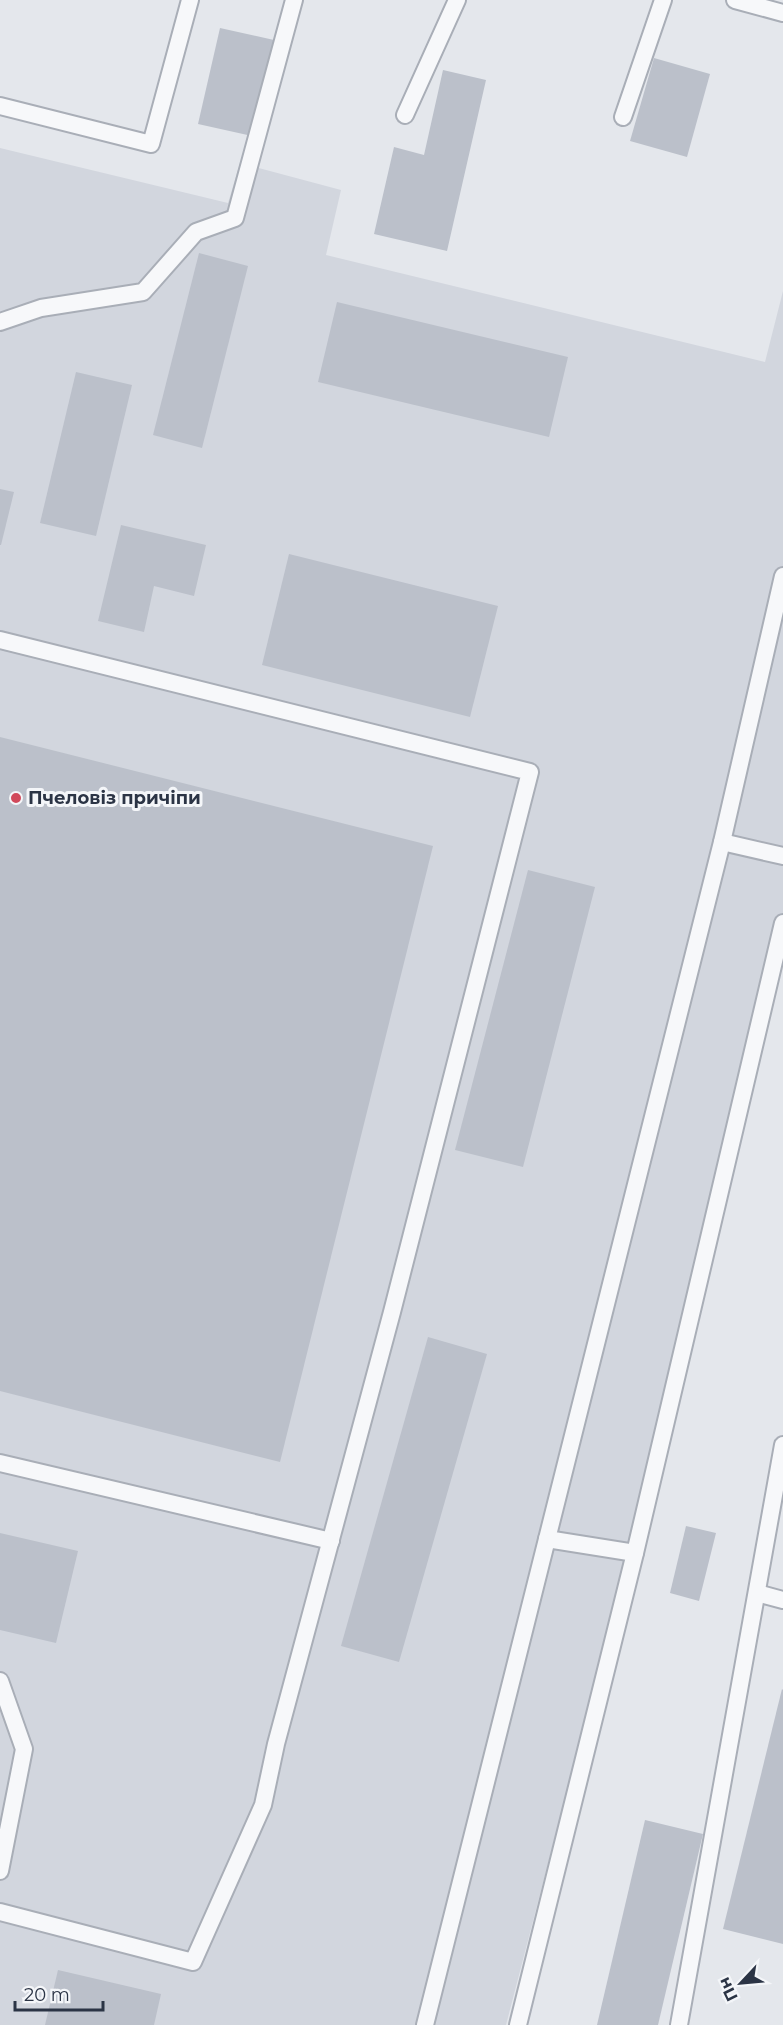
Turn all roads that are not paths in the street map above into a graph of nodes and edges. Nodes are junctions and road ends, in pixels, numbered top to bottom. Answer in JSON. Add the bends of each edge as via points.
{"nodes":[{"id":1,"x":190,"y":0,"type":"edge"},
{"id":2,"x":294,"y":0,"type":"edge"},
{"id":3,"x":457,"y":0,"type":"edge"},
{"id":4,"x":663,"y":0,"type":"edge"},
{"id":5,"x":735,"y":0,"type":"edge"},
{"id":6,"x":783,"y":13,"type":"edge"},
{"id":7,"x":0,"y":106,"type":"edge"},
{"id":8,"x":405,"y":116,"type":"dead end"},
{"id":9,"x":623,"y":117,"type":"dead end"},
{"id":10,"x":0,"y":322,"type":"edge"},
{"id":11,"x":783,"y":576,"type":"edge"},
{"id":12,"x":0,"y":640,"type":"edge"},
{"id":13,"x":722,"y":842,"type":"junction"},
{"id":14,"x":783,"y":856,"type":"edge"},
{"id":15,"x":783,"y":923,"type":"edge"},
{"id":16,"x":783,"y":1445,"type":"edge"},
{"id":17,"x":0,"y":1463,"type":"edge"},
{"id":18,"x":547,"y":1539,"type":"junction"},
{"id":19,"x":330,"y":1541,"type":"junction"},
{"id":20,"x":635,"y":1553,"type":"junction"},
{"id":21,"x":757,"y":1593,"type":"junction"},
{"id":22,"x":783,"y":1600,"type":"edge"},
{"id":23,"x":0,"y":1681,"type":"edge"},
{"id":24,"x":0,"y":1871,"type":"edge"},
{"id":25,"x":0,"y":1912,"type":"edge"},
{"id":26,"x":425,"y":2025,"type":"edge"},
{"id":27,"x":518,"y":2025,"type":"edge"},
{"id":28,"x":679,"y":2025,"type":"edge"}],
"edges":[{"from":1,"to":7,"type":"lane","via":[[151,144]]},
{"from":2,"to":10,"type":"lane","via":[[235,218],[196,232],[143,292],[41,308]]},
{"from":3,"to":8,"type":"lane"},
{"from":4,"to":9,"type":"lane"},
{"from":5,"to":6,"type":"lane"},
{"from":11,"to":13,"type":"lane"},
{"from":12,"to":19,"type":"lane","via":[[530,772]]},
{"from":13,"to":14,"type":"lane"},
{"from":13,"to":18,"type":"lane"},
{"from":15,"to":20,"type":"lane"},
{"from":16,"to":21,"type":"lane"},
{"from":17,"to":19,"type":"lane"},
{"from":18,"to":20,"type":"lane"},
{"from":18,"to":26,"type":"lane"},
{"from":19,"to":25,"type":"lane","via":[[263,1805],[194,1962]]},
{"from":20,"to":27,"type":"lane"},
{"from":21,"to":22,"type":"lane"},
{"from":21,"to":28,"type":"lane"},
{"from":23,"to":24,"type":"lane","via":[[24,1749]]}]}
